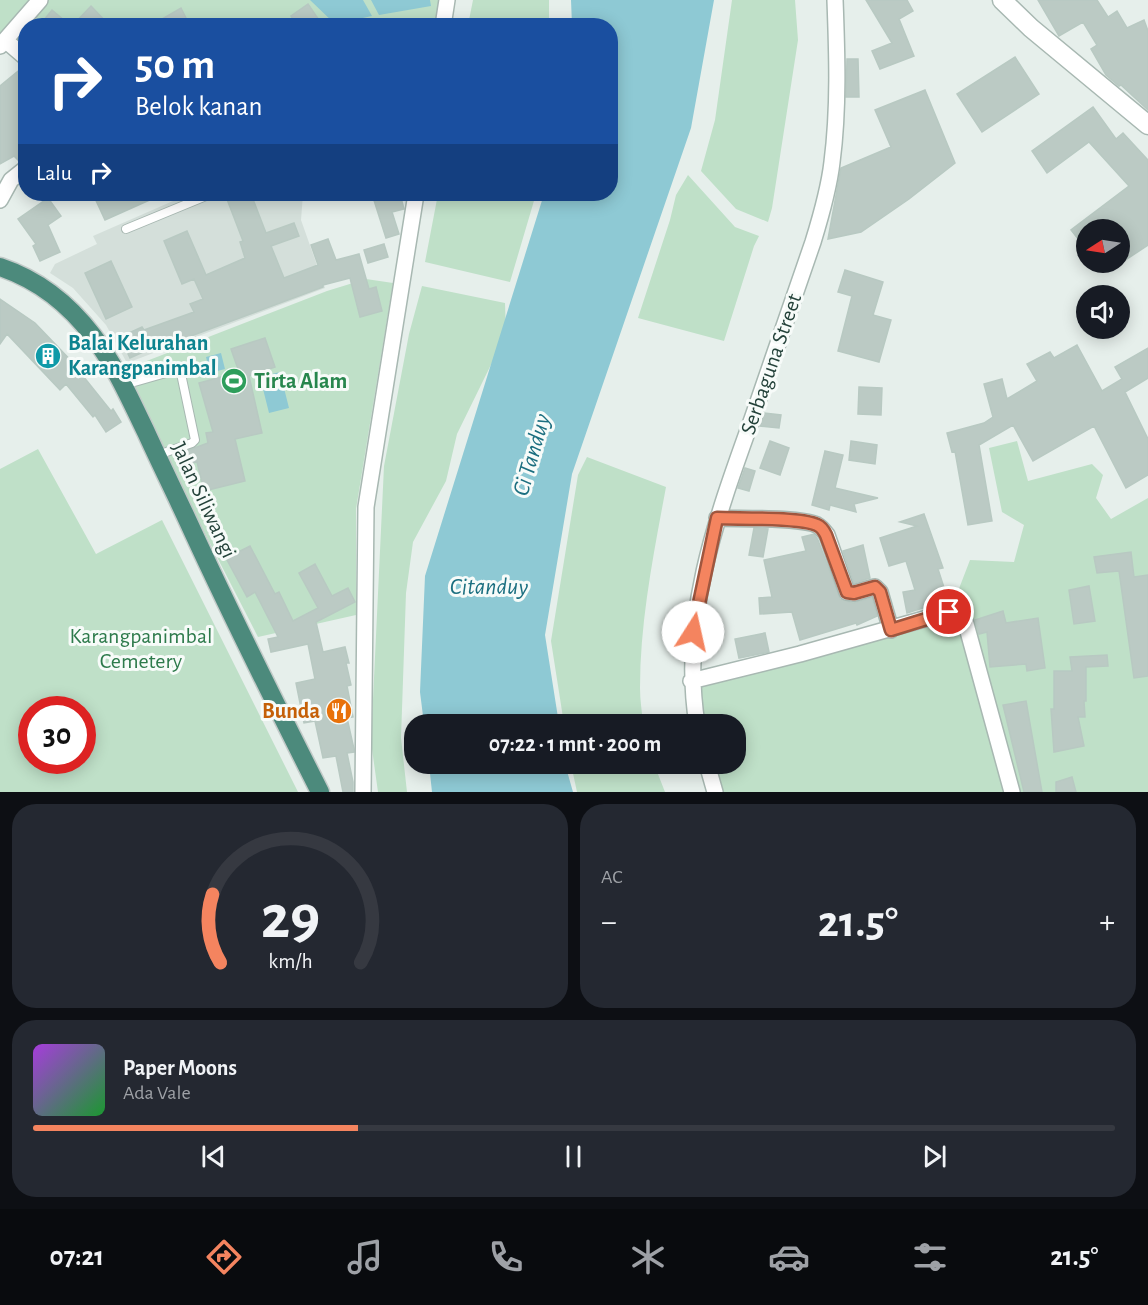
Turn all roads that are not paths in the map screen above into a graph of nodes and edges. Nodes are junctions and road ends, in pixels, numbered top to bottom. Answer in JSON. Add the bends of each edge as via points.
{"nodes":[{"id":1,"x":40,"y":0,"type":"edge"},
{"id":2,"x":447,"y":0,"type":"edge"},
{"id":3,"x":835,"y":0,"type":"edge"},
{"id":4,"x":1002,"y":0,"type":"edge"},
{"id":5,"x":25,"y":18,"type":"edge"},
{"id":6,"x":444,"y":18,"type":"edge"},
{"id":7,"x":18,"y":26,"type":"edge"},
{"id":8,"x":3,"y":43,"type":"edge"},
{"id":9,"x":18,"y":53,"type":"edge"},
{"id":10,"x":1148,"y":125,"type":"edge"},
{"id":11,"x":18,"y":174,"type":"edge"},
{"id":12,"x":0,"y":200,"type":"edge"},
{"id":13,"x":194,"y":201,"type":"edge"},
{"id":14,"x":415,"y":201,"type":"edge"},
{"id":15,"x":126,"y":229,"type":"dead end"},
{"id":16,"x":0,"y":267,"type":"edge"},
{"id":17,"x":124,"y":385,"type":"junction"},
{"id":18,"x":157,"y":455,"type":"junction"},
{"id":19,"x":717,"y":518,"type":"junction"},
{"id":20,"x":891,"y":630,"type":"junction"},
{"id":21,"x":691,"y":681,"type":"junction"},
{"id":22,"x":696,"y":714,"type":"edge"},
{"id":23,"x":710,"y":774,"type":"edge"},
{"id":24,"x":320,"y":792,"type":"edge"},
{"id":25,"x":363,"y":792,"type":"edge"},
{"id":26,"x":715,"y":792,"type":"edge"},
{"id":27,"x":1012,"y":792,"type":"edge"}],
"edges":[{"from":1,"to":5,"type":"street"},
{"from":2,"to":6,"type":"street"},
{"from":3,"to":19,"type":"street","name":"Serbaguna Street","via":[[836,88],[825,203]]},
{"from":4,"to":10,"type":"street"},
{"from":7,"to":8,"type":"street"},
{"from":8,"to":9,"type":"street"},
{"from":11,"to":12,"type":"street"},
{"from":13,"to":15,"type":"lane"},
{"from":14,"to":25,"type":"street","via":[[366,507]]},
{"from":16,"to":17,"type":"highway","name":"Jalan Siliwangi","via":[[37,283],[69,308],[94,337]]},
{"from":17,"to":18,"type":"highway","name":"Jalan Siliwangi"},
{"from":17,"to":18,"type":"lane","via":[[180,369],[195,440]]},
{"from":18,"to":24,"type":"highway","name":"Jalan Siliwangi","via":[[230,614]]},
{"from":19,"to":20,"type":"street","via":[[815,524],[826,535],[847,592],[875,587]]},
{"from":19,"to":21,"type":"street","name":"Serbaguna Street","via":[[693,632]]},
{"from":20,"to":21,"type":"street"},
{"from":20,"to":27,"type":"street","via":[[949,612],[963,619]]},
{"from":21,"to":22,"type":"street","name":"Serbaguna Street"},
{"from":23,"to":26,"type":"street"}]}
